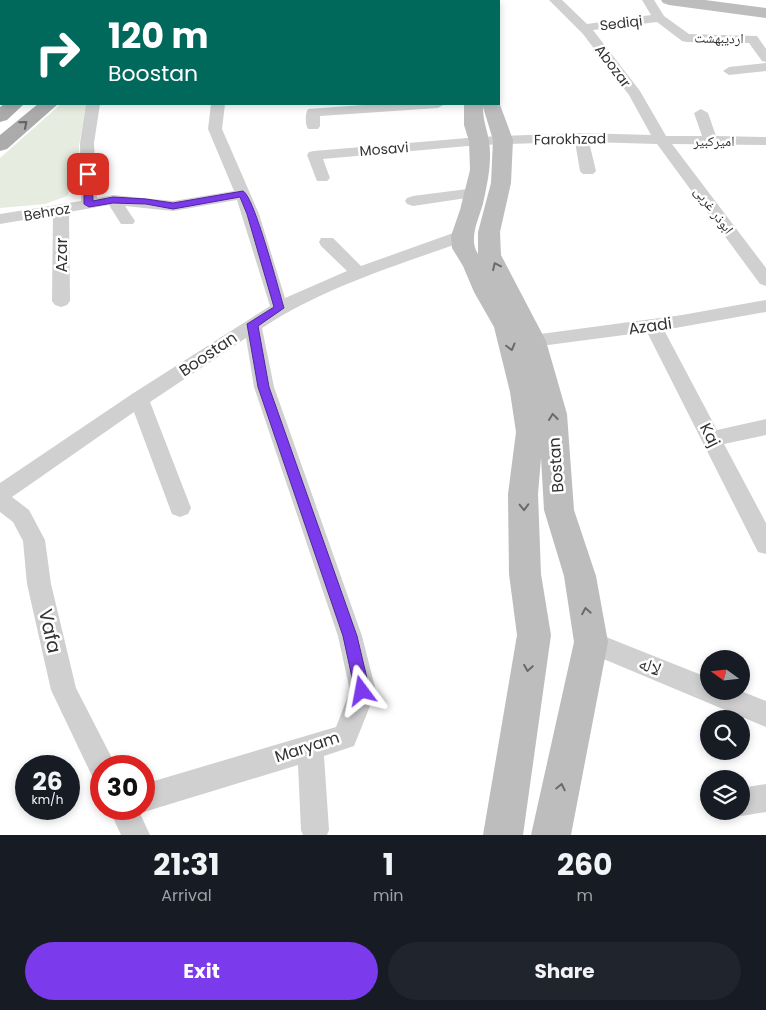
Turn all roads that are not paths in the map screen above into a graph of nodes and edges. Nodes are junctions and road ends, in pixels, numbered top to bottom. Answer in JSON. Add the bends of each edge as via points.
{"nodes":[{"id":1,"x":555,"y":0,"type":"edge"},
{"id":2,"x":648,"y":0,"type":"edge"},
{"id":3,"x":669,"y":0,"type":"edge"},
{"id":4,"x":766,"y":13,"type":"edge"},
{"id":5,"x":659,"y":18,"type":"junction"},
{"id":6,"x":583,"y":28,"type":"junction"},
{"id":7,"x":766,"y":58,"type":"edge"},
{"id":8,"x":766,"y":67,"type":"edge"},
{"id":9,"x":729,"y":71,"type":"dead end"},
{"id":10,"x":14,"y":105,"type":"edge"},
{"id":11,"x":48,"y":105,"type":"edge"},
{"id":12,"x":93,"y":105,"type":"edge"},
{"id":13,"x":218,"y":105,"type":"edge"},
{"id":14,"x":422,"y":105,"type":"edge"},
{"id":15,"x":473,"y":105,"type":"edge"},
{"id":16,"x":491,"y":105,"type":"edge"},
{"id":17,"x":702,"y":113,"type":"dead end"},
{"id":18,"x":0,"y":116,"type":"edge"},
{"id":19,"x":313,"y":126,"type":"dead end"},
{"id":20,"x":581,"y":137,"type":"junction"},
{"id":21,"x":491,"y":140,"type":"junction"},
{"id":22,"x":661,"y":140,"type":"junction"},
{"id":23,"x":711,"y":141,"type":"junction"},
{"id":24,"x":766,"y":141,"type":"edge"},
{"id":25,"x":0,"y":145,"type":"edge"},
{"id":26,"x":588,"y":171,"type":"dead end"},
{"id":27,"x":322,"y":178,"type":"dead end"},
{"id":28,"x":475,"y":193,"type":"junction"},
{"id":29,"x":243,"y":194,"type":"junction"},
{"id":30,"x":113,"y":200,"type":"junction"},
{"id":31,"x":414,"y":200,"type":"dead end"},
{"id":32,"x":89,"y":204,"type":"junction"},
{"id":33,"x":61,"y":209,"type":"junction"},
{"id":34,"x":0,"y":219,"type":"edge"},
{"id":35,"x":126,"y":221,"type":"dead end"},
{"id":36,"x":462,"y":236,"type":"junction"},
{"id":37,"x":327,"y":242,"type":"dead end"},
{"id":38,"x":358,"y":273,"type":"junction"},
{"id":39,"x":766,"y":280,"type":"edge"},
{"id":40,"x":61,"y":301,"type":"dead end"},
{"id":41,"x":766,"y":306,"type":"edge"},
{"id":42,"x":279,"y":308,"type":"junction"},
{"id":43,"x":252,"y":324,"type":"junction"},
{"id":44,"x":653,"y":326,"type":"junction"},
{"id":45,"x":533,"y":341,"type":"junction"},
{"id":46,"x":139,"y":399,"type":"junction"},
{"id":47,"x":766,"y":427,"type":"edge"},
{"id":48,"x":711,"y":438,"type":"junction"},
{"id":49,"x":0,"y":494,"type":"edge"},
{"id":50,"x":0,"y":500,"type":"edge"},
{"id":51,"x":180,"y":508,"type":"dead end"},
{"id":52,"x":766,"y":545,"type":"edge"},
{"id":53,"x":591,"y":642,"type":"junction"},
{"id":54,"x":700,"y":687,"type":"edge"},
{"id":55,"x":732,"y":700,"type":"edge"},
{"id":56,"x":766,"y":714,"type":"edge"},
{"id":57,"x":310,"y":747,"type":"junction"},
{"id":58,"x":96,"y":755,"type":"edge"},
{"id":59,"x":155,"y":795,"type":"edge"},
{"id":60,"x":766,"y":798,"type":"edge"},
{"id":61,"x":750,"y":801,"type":"edge"},
{"id":62,"x":128,"y":820,"type":"edge"},
{"id":63,"x":315,"y":830,"type":"dead end"},
{"id":64,"x":136,"y":835,"type":"edge"},
{"id":65,"x":503,"y":835,"type":"edge"},
{"id":66,"x":551,"y":835,"type":"edge"}],
"edges":[{"from":1,"to":6,"type":"street","name":"Abozar"},
{"from":2,"to":5,"type":"street","name":"اردیبهشت"},
{"from":3,"to":4,"type":"street"},
{"from":5,"to":6,"type":"street","name":"Sediqi"},
{"from":5,"to":7,"type":"street","name":"اردیبهشت","via":[[686,38],[753,39]]},
{"from":6,"to":22,"type":"street","name":"Abozar","via":[[635,94]]},
{"from":8,"to":9,"type":"street"},
{"from":10,"to":18,"type":"main road"},
{"from":25,"to":11,"type":"main road","one_way":true},
{"from":12,"to":32,"type":"street","via":[[87,143]]},
{"from":13,"to":29,"type":"street","via":[[215,129]]},
{"from":14,"to":19,"type":"street","via":[[313,112]]},
{"from":15,"to":21,"type":"street","name":"Bostan","via":[[474,125]]},
{"from":16,"to":21,"type":"street","name":"Bostan"},
{"from":17,"to":23,"type":"street"},
{"from":20,"to":21,"type":"street","name":"Farokhzad"},
{"from":20,"to":22,"type":"street","name":"Farokhzad"},
{"from":20,"to":26,"type":"street"},
{"from":21,"to":27,"type":"street","name":"Mosavi","via":[[314,155]]},
{"from":21,"to":28,"type":"street","name":"Bostan"},
{"from":45,"to":21,"type":"street","name":"Bostan","one_way":true,"via":[[490,255],[488,232],[501,183]]},
{"from":22,"to":23,"type":"street","name":"امیرکبیر"},
{"from":22,"to":39,"type":"street","name":"ابوذر غربی"},
{"from":23,"to":24,"type":"street","name":"امیرکبیر"},
{"from":28,"to":31,"type":"street"},
{"from":28,"to":36,"type":"street","name":"Bostan"},
{"from":29,"to":30,"type":"street","name":"Behroz","via":[[173,206]]},
{"from":29,"to":42,"type":"street"},
{"from":30,"to":32,"type":"street","name":"Behroz"},
{"from":30,"to":35,"type":"street"},
{"from":32,"to":33,"type":"street","name":"Behroz"},
{"from":33,"to":34,"type":"street","name":"Behroz"},
{"from":33,"to":40,"type":"street","name":"Azar"},
{"from":36,"to":38,"type":"street","name":"Boostan"},
{"from":36,"to":65,"type":"street","name":"Bostan","one_way":true,"via":[[463,248],[506,326],[524,392],[530,432],[523,494],[525,574],[534,635]]},
{"from":37,"to":38,"type":"street"},
{"from":38,"to":42,"type":"street","name":"Boostan"},
{"from":41,"to":44,"type":"street","name":"Azadi"},
{"from":42,"to":43,"type":"street","name":"Boostan"},
{"from":43,"to":46,"type":"street","name":"Boostan"},
{"from":43,"to":57,"type":"street","name":"Maryam","via":[[264,387],[350,636],[362,691],[345,737]]},
{"from":44,"to":45,"type":"street","name":"Azadi"},
{"from":44,"to":48,"type":"street","name":"Kaj"},
{"from":53,"to":45,"type":"street","name":"Bostan","one_way":true,"via":[[580,576],[559,510],[553,414]]},
{"from":46,"to":49,"type":"street","name":"Boostan"},
{"from":46,"to":51,"type":"street"},
{"from":47,"to":48,"type":"street"},
{"from":48,"to":52,"type":"street","name":"Kaj"},
{"from":50,"to":58,"type":"street","name":"Vafa","via":[[21,516],[34,540],[39,584],[64,690]]},
{"from":53,"to":54,"type":"street","name":"لاله"},
{"from":66,"to":53,"type":"street","name":"Bostan","one_way":true},
{"from":55,"to":56,"type":"street","name":"لاله"},
{"from":57,"to":59,"type":"street","name":"Maryam"},
{"from":57,"to":63,"type":"street"},
{"from":60,"to":61,"type":"street"},
{"from":62,"to":64,"type":"street"}]}
